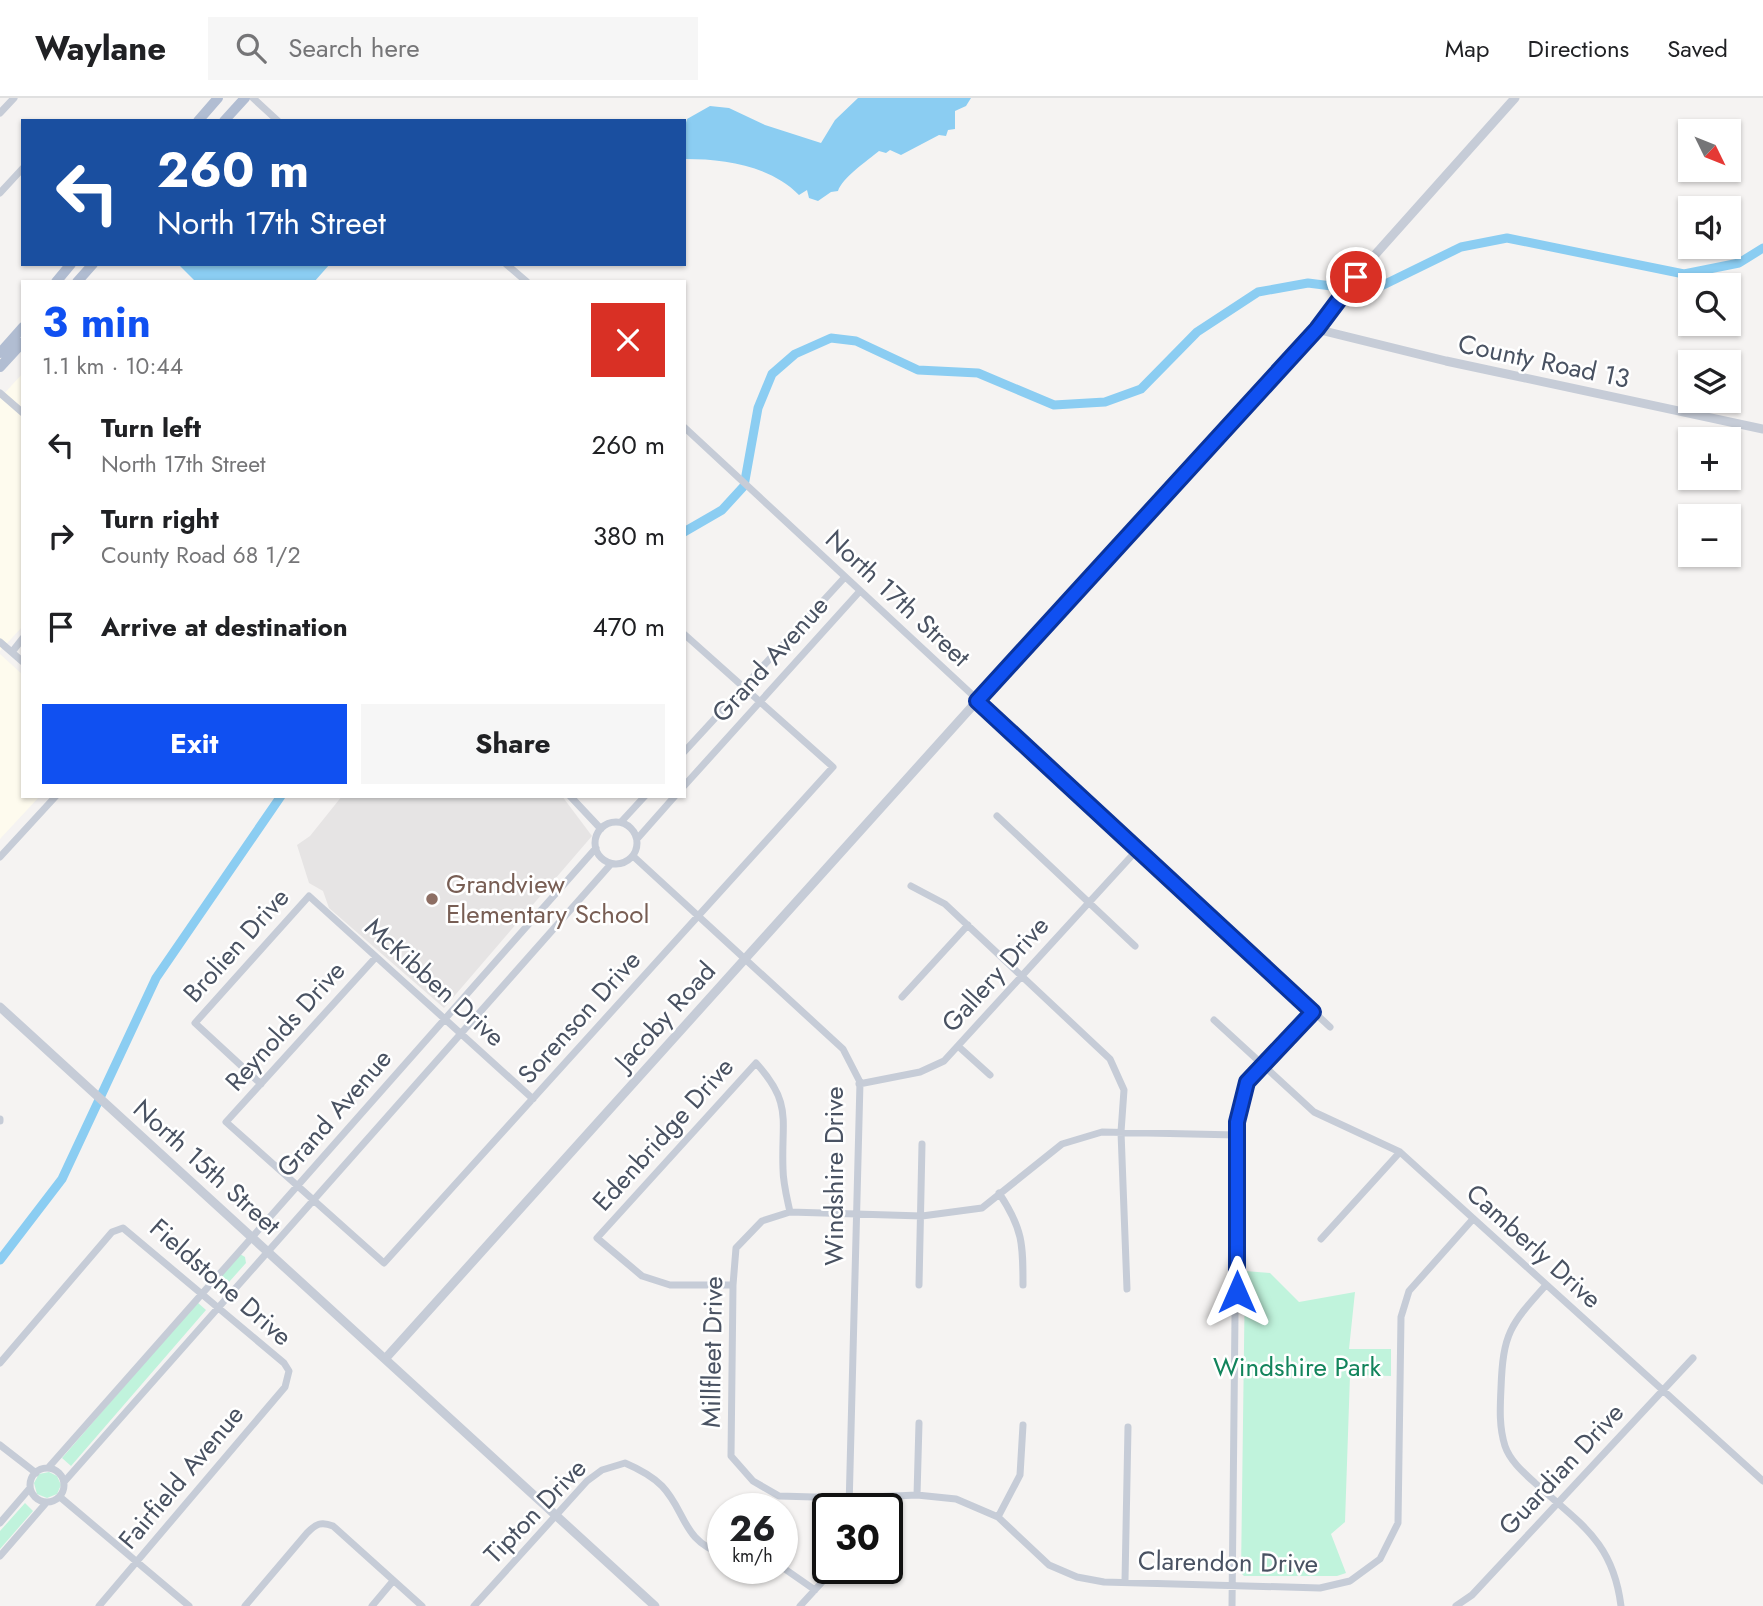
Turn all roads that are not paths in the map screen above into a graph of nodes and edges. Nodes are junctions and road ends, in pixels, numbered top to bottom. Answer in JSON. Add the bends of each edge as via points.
{"nodes":[{"id":1,"x":14,"y":98,"type":"edge"},
{"id":2,"x":218,"y":98,"type":"edge"},
{"id":3,"x":244,"y":98,"type":"edge"},
{"id":4,"x":253,"y":98,"type":"edge"},
{"id":5,"x":1514,"y":98,"type":"edge"},
{"id":6,"x":0,"y":113,"type":"edge"},
{"id":7,"x":200,"y":119,"type":"edge"},
{"id":8,"x":226,"y":119,"type":"edge"},
{"id":9,"x":276,"y":119,"type":"edge"},
{"id":10,"x":21,"y":170,"type":"edge"},
{"id":11,"x":0,"y":193,"type":"edge"},
{"id":12,"x":69,"y":266,"type":"edge"},
{"id":13,"x":91,"y":266,"type":"edge"},
{"id":14,"x":508,"y":266,"type":"edge"},
{"id":15,"x":58,"y":280,"type":"edge"},
{"id":16,"x":79,"y":280,"type":"edge"},
{"id":17,"x":525,"y":280,"type":"edge"},
{"id":18,"x":21,"y":320,"type":"edge"},
{"id":19,"x":21,"y":329,"type":"edge"},
{"id":20,"x":1317,"y":329,"type":"junction"},
{"id":21,"x":0,"y":343,"type":"edge"},
{"id":22,"x":21,"y":344,"type":"edge"},
{"id":23,"x":0,"y":352,"type":"edge"},
{"id":24,"x":0,"y":367,"type":"edge"},
{"id":25,"x":0,"y":393,"type":"edge"},
{"id":26,"x":21,"y":411,"type":"edge"},
{"id":27,"x":686,"y":429,"type":"edge"},
{"id":28,"x":1763,"y":429,"type":"edge"},
{"id":29,"x":845,"y":577,"type":"junction"},
{"id":30,"x":860,"y":591,"type":"junction"},
{"id":31,"x":686,"y":637,"type":"edge"},
{"id":32,"x":21,"y":641,"type":"edge"},
{"id":33,"x":0,"y":642,"type":"edge"},
{"id":34,"x":12,"y":652,"type":"junction"},
{"id":35,"x":21,"y":660,"type":"edge"},
{"id":36,"x":744,"y":686,"type":"junction"},
{"id":37,"x":761,"y":700,"type":"junction"},
{"id":38,"x":977,"y":701,"type":"junction"},
{"id":39,"x":686,"y":750,"type":"edge"},
{"id":40,"x":686,"y":784,"type":"edge"},
{"id":41,"x":53,"y":798,"type":"edge"},
{"id":42,"x":572,"y":798,"type":"edge"},
{"id":43,"x":643,"y":798,"type":"edge"},
{"id":44,"x":673,"y":798,"type":"edge"},
{"id":45,"x":997,"y":816,"type":"dead end"},
{"id":46,"x":621,"y":822,"type":"junction"},
{"id":47,"x":601,"y":829,"type":"junction"},
{"id":48,"x":637,"y":839,"type":"junction"},
{"id":49,"x":596,"y":848,"type":"junction"},
{"id":50,"x":1137,"y":850,"type":"junction"},
{"id":51,"x":633,"y":856,"type":"junction"},
{"id":52,"x":0,"y":857,"type":"edge"},
{"id":53,"x":611,"y":864,"type":"junction"},
{"id":54,"x":911,"y":886,"type":"dead end"},
{"id":55,"x":309,"y":896,"type":"joint"},
{"id":56,"x":1089,"y":902,"type":"junction"},
{"id":57,"x":698,"y":916,"type":"junction"},
{"id":58,"x":968,"y":925,"type":"junction"},
{"id":59,"x":1135,"y":946,"type":"dead end"},
{"id":60,"x":376,"y":957,"type":"junction"},
{"id":61,"x":744,"y":959,"type":"junction"},
{"id":62,"x":1023,"y":975,"type":"junction"},
{"id":63,"x":902,"y":997,"type":"dead end"},
{"id":64,"x":0,"y":1007,"type":"edge"},
{"id":65,"x":1313,"y":1012,"type":"junction"},
{"id":66,"x":445,"y":1019,"type":"junction"},
{"id":67,"x":1214,"y":1020,"type":"dead end"},
{"id":68,"x":1330,"y":1027,"type":"dead end"},
{"id":69,"x":461,"y":1034,"type":"junction"},
{"id":70,"x":958,"y":1046,"type":"junction"},
{"id":71,"x":1263,"y":1064,"type":"junction"},
{"id":72,"x":990,"y":1075,"type":"dead end"},
{"id":73,"x":261,"y":1084,"type":"junction"},
{"id":74,"x":859,"y":1084,"type":"junction"},
{"id":75,"x":533,"y":1099,"type":"junction"},
{"id":76,"x":1121,"y":1132,"type":"junction"},
{"id":77,"x":1237,"y":1135,"type":"junction"},
{"id":78,"x":922,"y":1144,"type":"dead end"},
{"id":79,"x":1400,"y":1152,"type":"junction"},
{"id":80,"x":297,"y":1186,"type":"junction"},
{"id":81,"x":999,"y":1194,"type":"junction"},
{"id":82,"x":313,"y":1201,"type":"junction"},
{"id":83,"x":790,"y":1212,"type":"junction"},
{"id":84,"x":856,"y":1215,"type":"junction"},
{"id":85,"x":922,"y":1216,"type":"junction"},
{"id":86,"x":1473,"y":1219,"type":"junction"},
{"id":87,"x":252,"y":1237,"type":"junction"},
{"id":88,"x":1321,"y":1239,"type":"dead end"},
{"id":89,"x":268,"y":1252,"type":"junction"},
{"id":90,"x":733,"y":1285,"type":"junction"},
{"id":91,"x":919,"y":1285,"type":"dead end"},
{"id":92,"x":1023,"y":1285,"type":"dead end"},
{"id":93,"x":1546,"y":1285,"type":"junction"},
{"id":94,"x":1127,"y":1289,"type":"dead end"},
{"id":95,"x":202,"y":1293,"type":"junction"},
{"id":96,"x":219,"y":1307,"type":"junction"},
{"id":97,"x":1693,"y":1358,"type":"dead end"},
{"id":98,"x":385,"y":1359,"type":"junction"},
{"id":99,"x":0,"y":1363,"type":"edge"},
{"id":100,"x":289,"y":1373,"type":"joint"},
{"id":101,"x":1663,"y":1390,"type":"junction"},
{"id":102,"x":919,"y":1423,"type":"dead end"},
{"id":103,"x":1023,"y":1425,"type":"dead end"},
{"id":104,"x":1128,"y":1426,"type":"dead end"},
{"id":105,"x":0,"y":1445,"type":"edge"},
{"id":106,"x":48,"y":1468,"type":"junction"},
{"id":107,"x":36,"y":1473,"type":"junction"},
{"id":108,"x":1763,"y":1481,"type":"edge"},
{"id":109,"x":64,"y":1482,"type":"junction"},
{"id":110,"x":30,"y":1488,"type":"junction"},
{"id":111,"x":849,"y":1493,"type":"edge"},
{"id":112,"x":917,"y":1495,"type":"junction"},
{"id":113,"x":903,"y":1496,"type":"edge"},
{"id":114,"x":60,"y":1497,"type":"junction"},
{"id":115,"x":812,"y":1497,"type":"edge"},
{"id":116,"x":46,"y":1503,"type":"junction"},
{"id":117,"x":1558,"y":1503,"type":"junction"},
{"id":118,"x":555,"y":1515,"type":"junction"},
{"id":119,"x":998,"y":1517,"type":"junction"},
{"id":120,"x":0,"y":1524,"type":"edge"},
{"id":121,"x":707,"y":1546,"type":"edge"},
{"id":122,"x":0,"y":1556,"type":"edge"},
{"id":123,"x":138,"y":1561,"type":"junction"},
{"id":124,"x":798,"y":1578,"type":"edge"},
{"id":125,"x":393,"y":1581,"type":"junction"},
{"id":126,"x":1125,"y":1581,"type":"junction"},
{"id":127,"x":820,"y":1584,"type":"edge"},
{"id":128,"x":1233,"y":1584,"type":"junction"},
{"id":129,"x":815,"y":1590,"type":"junction"},
{"id":130,"x":99,"y":1606,"type":"edge"},
{"id":131,"x":189,"y":1606,"type":"edge"},
{"id":132,"x":245,"y":1606,"type":"edge"},
{"id":133,"x":372,"y":1606,"type":"edge"},
{"id":134,"x":422,"y":1606,"type":"edge"},
{"id":135,"x":474,"y":1606,"type":"edge"},
{"id":136,"x":655,"y":1606,"type":"edge"},
{"id":137,"x":800,"y":1606,"type":"edge"},
{"id":138,"x":1232,"y":1606,"type":"edge"},
{"id":139,"x":1456,"y":1606,"type":"edge"},
{"id":140,"x":1620,"y":1606,"type":"edge"}],
"edges":[{"from":1,"to":6,"type":"street"},
{"from":2,"to":7,"type":"main road"},
{"from":3,"to":8,"type":"main road"},
{"from":4,"to":9,"type":"street"},
{"from":5,"to":20,"type":"street","name":"Jacoby Road","via":[[1356,277]]},
{"from":10,"to":11,"type":"street"},
{"from":12,"to":15,"type":"main road"},
{"from":13,"to":16,"type":"main road"},
{"from":14,"to":17,"type":"street"},
{"from":18,"to":21,"type":"main road"},
{"from":19,"to":23,"type":"main road"},
{"from":20,"to":28,"type":"street","name":"County Road 13"},
{"from":20,"to":38,"type":"street","name":"Jacoby Road"},
{"from":22,"to":24,"type":"main road"},
{"from":25,"to":26,"type":"street"},
{"from":27,"to":29,"type":"street","name":"North 17th Street"},
{"from":29,"to":30,"type":"street","name":"North 17th Street"},
{"from":29,"to":36,"type":"street","name":"Grand Avenue"},
{"from":30,"to":37,"type":"street","name":"Grand Avenue"},
{"from":30,"to":38,"type":"street","name":"North 17th Street"},
{"from":31,"to":36,"type":"street"},
{"from":32,"to":34,"type":"street"},
{"from":33,"to":34,"type":"street"},
{"from":34,"to":35,"type":"street"},
{"from":36,"to":37,"type":"street"},
{"from":36,"to":39,"type":"street","name":"Grand Avenue"},
{"from":37,"to":40,"type":"street","name":"Grand Avenue"},
{"from":37,"to":57,"type":"street","name":"Sorenson Drive","via":[[833,767]]},
{"from":38,"to":50,"type":"street","name":"North 17th Street"},
{"from":38,"to":61,"type":"street","name":"Jacoby Road"},
{"from":41,"to":52,"type":"street"},
{"from":42,"to":47,"type":"street"},
{"from":43,"to":46,"type":"street"},
{"from":44,"to":48,"type":"street"},
{"from":45,"to":56,"type":"street"},
{"from":46,"to":47,"type":"street"},
{"from":46,"to":48,"type":"street","via":[[630,826]]},
{"from":47,"to":49,"type":"street"},
{"from":48,"to":51,"type":"street"},
{"from":49,"to":53,"type":"street"},
{"from":49,"to":66,"type":"street","name":"Grand Avenue"},
{"from":50,"to":56,"type":"street","name":"Gallery Drive"},
{"from":50,"to":65,"type":"street","name":"North 17th Street"},
{"from":51,"to":53,"type":"street","via":[[625,863]]},
{"from":51,"to":57,"type":"street","name":"Windshire Drive"},
{"from":53,"to":69,"type":"street","name":"Grand Avenue"},
{"from":54,"to":58,"type":"street","via":[[945,904]]},
{"from":55,"to":60,"type":"street","name":"McKibben Drive"},
{"from":55,"to":73,"type":"street","name":"Brolien Drive","via":[[195,1023]]},
{"from":56,"to":59,"type":"street"},
{"from":56,"to":62,"type":"street","name":"Gallery Drive"},
{"from":57,"to":61,"type":"street","name":"Windshire Drive"},
{"from":57,"to":75,"type":"street","name":"Sorenson Drive"},
{"from":58,"to":62,"type":"street"},
{"from":58,"to":63,"type":"street"},
{"from":60,"to":66,"type":"street","name":"McKibben Drive"},
{"from":60,"to":73,"type":"street","name":"Reynolds Drive"},
{"from":61,"to":74,"type":"street","name":"Windshire Drive","via":[[843,1049]]},
{"from":61,"to":98,"type":"street","name":"Jacoby Road"},
{"from":62,"to":70,"type":"street","name":"Gallery Drive"},
{"from":62,"to":76,"type":"street","via":[[1110,1059],[1124,1090]]},
{"from":64,"to":87,"type":"street","name":"North 15th Street"},
{"from":65,"to":68,"type":"street","name":"North 17th Street"},
{"from":65,"to":71,"type":"street"},
{"from":66,"to":69,"type":"street","name":"McKibben Drive"},
{"from":66,"to":80,"type":"street","name":"Grand Avenue"},
{"from":67,"to":71,"type":"street","name":"Camberly Drive"},
{"from":69,"to":75,"type":"street","name":"McKibben Drive"},
{"from":69,"to":82,"type":"street","name":"Grand Avenue"},
{"from":70,"to":72,"type":"street"},
{"from":70,"to":74,"type":"street","name":"Gallery Drive","via":[[944,1061],[920,1072]]},
{"from":71,"to":77,"type":"street","via":[[1247,1082]]},
{"from":71,"to":79,"type":"street","name":"Camberly Drive","via":[[1314,1112]]},
{"from":73,"to":80,"type":"street","name":"Reynolds Drive","via":[[226,1122]]},
{"from":74,"to":84,"type":"street","name":"Windshire Drive"},
{"from":75,"to":82,"type":"street","name":"Sorenson Drive","via":[[384,1263]]},
{"from":76,"to":77,"type":"street","name":"Millfleet Drive"},
{"from":76,"to":81,"type":"street","name":"Millfleet Drive","via":[[1102,1132],[1062,1144]]},
{"from":76,"to":94,"type":"street"},
{"from":77,"to":128,"type":"street"},
{"from":78,"to":85,"type":"street"},
{"from":79,"to":86,"type":"street","name":"Camberly Drive"},
{"from":79,"to":88,"type":"street"},
{"from":80,"to":82,"type":"street"},
{"from":80,"to":87,"type":"street","name":"Grand Avenue"},
{"from":81,"to":85,"type":"street","name":"Millfleet Drive","via":[[982,1208]]},
{"from":81,"to":92,"type":"street","via":[[1017,1220]]},
{"from":82,"to":89,"type":"street","name":"Grand Avenue"},
{"from":83,"to":84,"type":"street","name":"Millfleet Drive"},
{"from":83,"to":90,"type":"street","name":"Millfleet Drive","via":[[762,1221],[736,1248]]},
{"from":83,"to":90,"type":"street","name":"Edenbridge Drive","via":[[783,1172],[784,1107],[775,1084],[756,1063],[597,1238],[642,1276],[670,1285]]},
{"from":84,"to":85,"type":"street","name":"Millfleet Drive"},
{"from":84,"to":111,"type":"street","name":"Windshire Drive"},
{"from":85,"to":91,"type":"street"},
{"from":86,"to":93,"type":"street","name":"Camberly Drive"},
{"from":86,"to":128,"type":"street","name":"Clarendon Drive","via":[[1409,1291],[1401,1317],[1398,1523],[1380,1559],[1350,1581],[1320,1588]]},
{"from":87,"to":89,"type":"street","name":"North 15th Street"},
{"from":87,"to":95,"type":"street","name":"Grand Avenue"},
{"from":89,"to":96,"type":"street","name":"Grand Avenue"},
{"from":89,"to":98,"type":"street","name":"North 15th Street"},
{"from":90,"to":115,"type":"street","name":"Millfleet Drive","via":[[731,1456],[752,1480],[779,1496]]},
{"from":93,"to":101,"type":"street","name":"Camberly Drive"},
{"from":93,"to":117,"type":"street","via":[[1512,1322],[1502,1350],[1500,1419],[1512,1459]]},
{"from":95,"to":96,"type":"street","name":"Fieldstone Drive"},
{"from":95,"to":99,"type":"street","name":"Fieldstone Drive","via":[[128,1229],[112,1231]]},
{"from":95,"to":106,"type":"street","name":"Grand Avenue"},
{"from":96,"to":100,"type":"street","name":"Fieldstone Drive","via":[[284,1363]]},
{"from":96,"to":109,"type":"street","name":"Grand Avenue"},
{"from":97,"to":101,"type":"street","name":"Guardian Drive"},
{"from":98,"to":118,"type":"street","name":"North 15th Street"},
{"from":100,"to":123,"type":"street","name":"Fairfield Avenue","via":[[285,1387]]},
{"from":101,"to":108,"type":"street","name":"Camberly Drive"},
{"from":101,"to":117,"type":"street","name":"Guardian Drive"},
{"from":102,"to":112,"type":"street"},
{"from":103,"to":119,"type":"street","via":[[1020,1475]]},
{"from":104,"to":126,"type":"street"},
{"from":105,"to":107,"type":"street"},
{"from":106,"to":107,"type":"street"},
{"from":106,"to":109,"type":"street","via":[[59,1472]]},
{"from":107,"to":110,"type":"street"},
{"from":109,"to":114,"type":"street"},
{"from":110,"to":116,"type":"street"},
{"from":110,"to":120,"type":"street"},
{"from":112,"to":113,"type":"street","name":"Clarendon Drive"},
{"from":112,"to":119,"type":"street","name":"Clarendon Drive","via":[[956,1499]]},
{"from":114,"to":116,"type":"street"},
{"from":114,"to":123,"type":"street"},
{"from":116,"to":122,"type":"street"},
{"from":117,"to":139,"type":"street","name":"Guardian Drive","via":[[1472,1595]]},
{"from":117,"to":140,"type":"street","via":[[1607,1553]]},
{"from":118,"to":121,"type":"street","name":"Tipton Drive","via":[[601,1470],[625,1463],[649,1474],[664,1488],[685,1528]]},
{"from":118,"to":135,"type":"street","name":"Tipton Drive"},
{"from":118,"to":136,"type":"street","name":"North 15th Street"},
{"from":119,"to":126,"type":"street","name":"Clarendon Drive","via":[[1049,1565],[1077,1577]]},
{"from":123,"to":130,"type":"street","name":"Fairfield Avenue"},
{"from":123,"to":131,"type":"street"},
{"from":124,"to":129,"type":"street"},
{"from":125,"to":132,"type":"street","via":[[333,1526],[319,1523]]},
{"from":125,"to":133,"type":"street"},
{"from":125,"to":134,"type":"street"},
{"from":126,"to":128,"type":"street","name":"Clarendon Drive"},
{"from":127,"to":129,"type":"street"},
{"from":128,"to":138,"type":"street"},
{"from":129,"to":137,"type":"street"}]}
